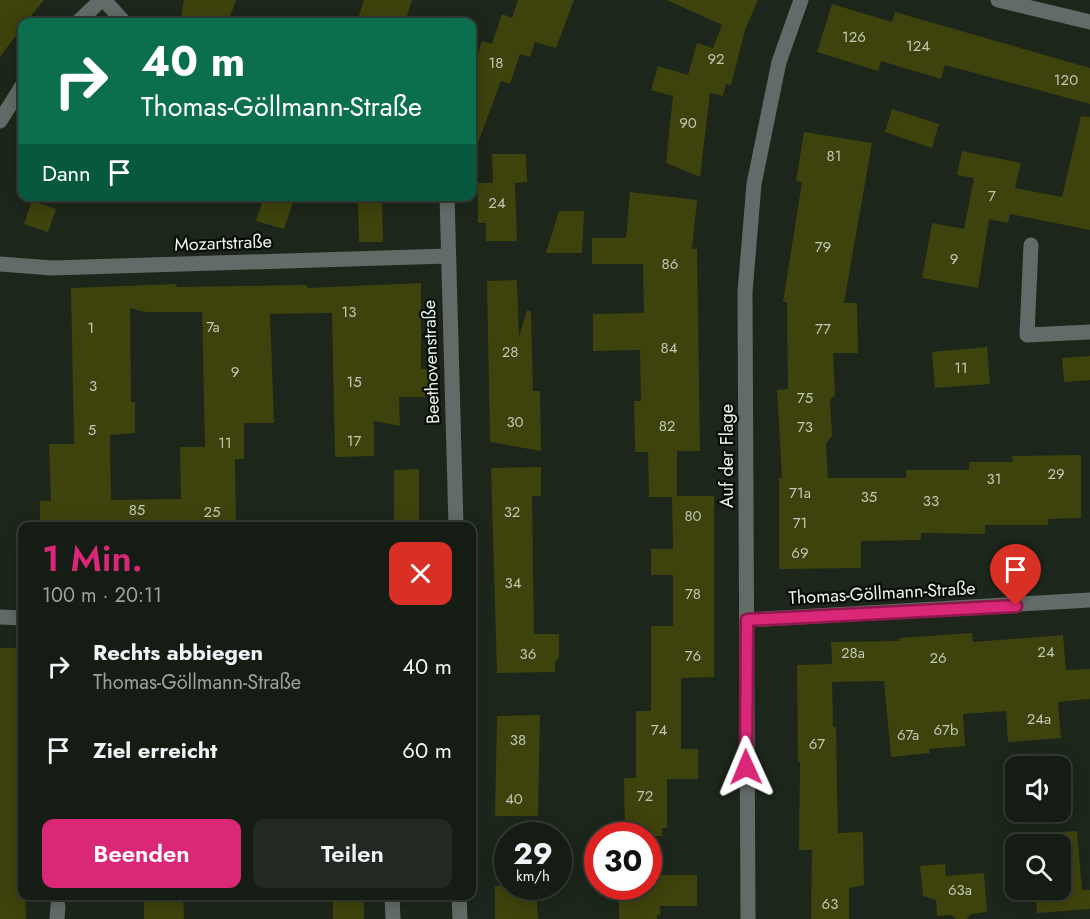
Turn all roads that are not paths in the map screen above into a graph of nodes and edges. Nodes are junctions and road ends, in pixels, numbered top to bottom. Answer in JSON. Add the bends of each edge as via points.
{"nodes":[{"id":1,"x":103,"y":0,"type":"edge"},
{"id":2,"x":801,"y":0,"type":"edge"},
{"id":3,"x":998,"y":0,"type":"edge"},
{"id":4,"x":83,"y":18,"type":"edge"},
{"id":5,"x":120,"y":18,"type":"edge"},
{"id":6,"x":1090,"y":22,"type":"edge"},
{"id":7,"x":18,"y":92,"type":"edge"},
{"id":8,"x":0,"y":121,"type":"edge"},
{"id":9,"x":447,"y":201,"type":"edge"},
{"id":10,"x":1031,"y":245,"type":"dead end"},
{"id":11,"x":448,"y":256,"type":"junction"},
{"id":12,"x":0,"y":264,"type":"edge"},
{"id":13,"x":1090,"y":332,"type":"edge"},
{"id":14,"x":456,"y":522,"type":"edge"},
{"id":15,"x":1090,"y":600,"type":"edge"},
{"id":16,"x":0,"y":617,"type":"edge"},
{"id":17,"x":18,"y":618,"type":"edge"},
{"id":18,"x":747,"y":620,"type":"junction"},
{"id":19,"x":392,"y":900,"type":"edge"},
{"id":20,"x":459,"y":900,"type":"edge"},
{"id":21,"x":393,"y":919,"type":"edge"},
{"id":22,"x":460,"y":919,"type":"edge"},
{"id":23,"x":748,"y":919,"type":"edge"}],
"edges":[{"from":1,"to":4,"type":"street"},
{"from":1,"to":5,"type":"street"},
{"from":2,"to":18,"type":"street","name":"Auf der Flage","via":[[779,62],[754,184],[746,292]]},
{"from":3,"to":6,"type":"street"},
{"from":7,"to":8,"type":"street"},
{"from":9,"to":11,"type":"street","name":"Beethovenstraße"},
{"from":10,"to":13,"type":"street","via":[[1027,335]]},
{"from":11,"to":12,"type":"street","name":"Mozartstraße","via":[[52,268]]},
{"from":11,"to":14,"type":"street","name":"Beethovenstraße"},
{"from":15,"to":18,"type":"street","name":"Thomas-Göllmann-Straße"},
{"from":16,"to":17,"type":"street"},
{"from":18,"to":23,"type":"street","name":"Auf der Flage"},
{"from":19,"to":21,"type":"street"},
{"from":20,"to":22,"type":"street"}]}
